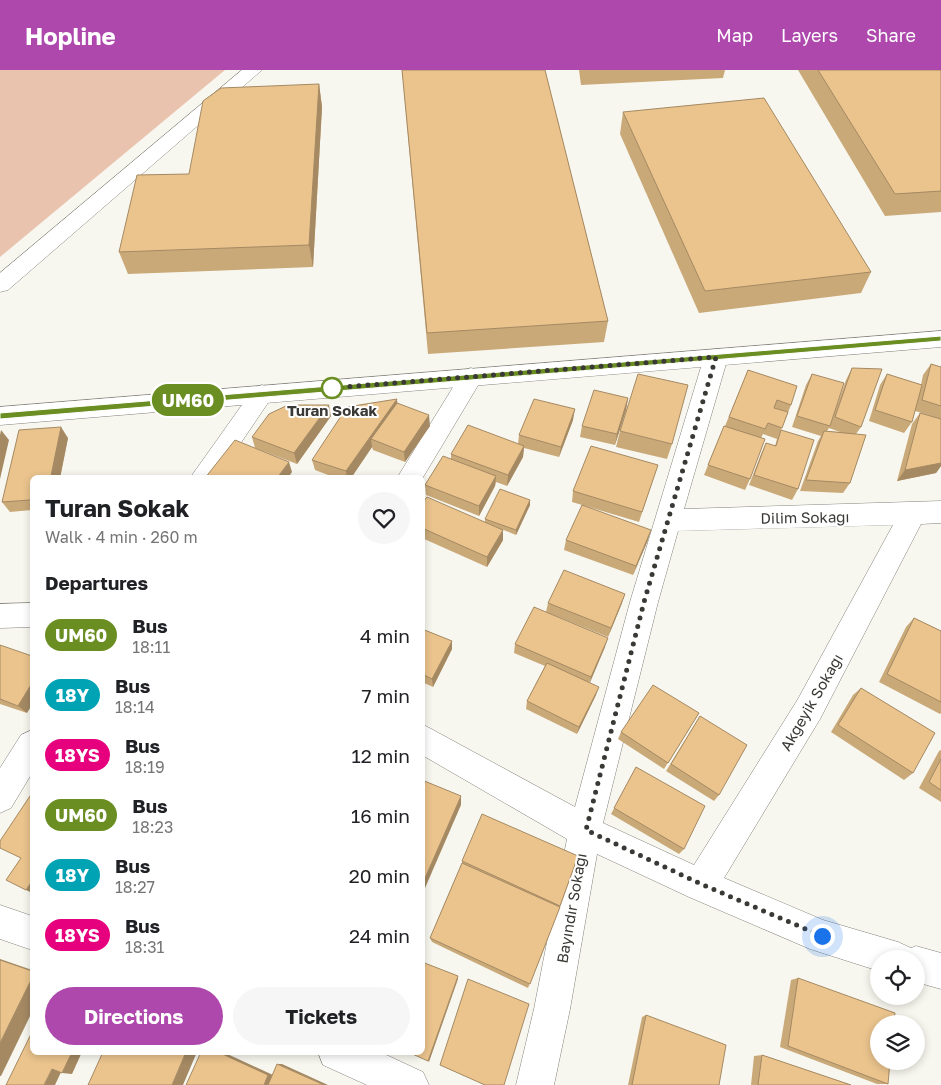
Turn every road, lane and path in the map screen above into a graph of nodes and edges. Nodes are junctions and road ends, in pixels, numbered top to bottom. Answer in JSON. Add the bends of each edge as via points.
{"nodes":[{"id":1,"x":253,"y":70,"type":"edge"},
{"id":2,"x":0,"y":285,"type":"edge"},
{"id":3,"x":941,"y":339,"type":"edge"},
{"id":4,"x":716,"y":357,"type":"junction"},
{"id":5,"x":471,"y":377,"type":"junction"},
{"id":6,"x":262,"y":394,"type":"junction"},
{"id":7,"x":0,"y":416,"type":"edge"},
{"id":8,"x":205,"y":475,"type":"edge"},
{"id":9,"x":412,"y":475,"type":"edge"},
{"id":10,"x":927,"y":513,"type":"edge"},
{"id":11,"x":668,"y":520,"type":"junction"},
{"id":12,"x":30,"y":615,"type":"edge"},
{"id":13,"x":0,"y":616,"type":"edge"},
{"id":14,"x":425,"y":740,"type":"edge"},
{"id":15,"x":30,"y":748,"type":"edge"},
{"id":16,"x":0,"y":796,"type":"edge"},
{"id":17,"x":586,"y":830,"type":"junction"},
{"id":18,"x":701,"y":884,"type":"junction"},
{"id":19,"x":0,"y":922,"type":"edge"},
{"id":20,"x":30,"y":932,"type":"edge"},
{"id":21,"x":870,"y":951,"type":"edge"},
{"id":22,"x":925,"y":967,"type":"edge"},
{"id":23,"x":941,"y":971,"type":"edge"},
{"id":24,"x":343,"y":1055,"type":"edge"},
{"id":25,"x":410,"y":1085,"type":"edge"},
{"id":26,"x":535,"y":1085,"type":"edge"}],
"edges":[{"from":1,"to":2,"type":"street"},
{"from":3,"to":4,"type":"street"},
{"from":4,"to":5,"type":"street"},
{"from":4,"to":11,"type":"street","name":"Bayındır Sokağı"},
{"from":5,"to":6,"type":"street"},
{"from":5,"to":9,"type":"street"},
{"from":6,"to":7,"type":"street"},
{"from":6,"to":8,"type":"street"},
{"from":10,"to":11,"type":"street","name":"Dilim Sokağı"},
{"from":10,"to":18,"type":"street","name":"Akgeyik Sokağı"},
{"from":11,"to":17,"type":"street","name":"Bayındır Sokağı"},
{"from":12,"to":13,"type":"street"},
{"from":14,"to":17,"type":"street"},
{"from":15,"to":16,"type":"street"},
{"from":17,"to":18,"type":"street"},
{"from":17,"to":26,"type":"street","name":"Bayındır Sokağı"},
{"from":18,"to":21,"type":"street","via":[[822,936]]},
{"from":19,"to":20,"type":"street"},
{"from":22,"to":23,"type":"street"},
{"from":24,"to":25,"type":"street"}]}
